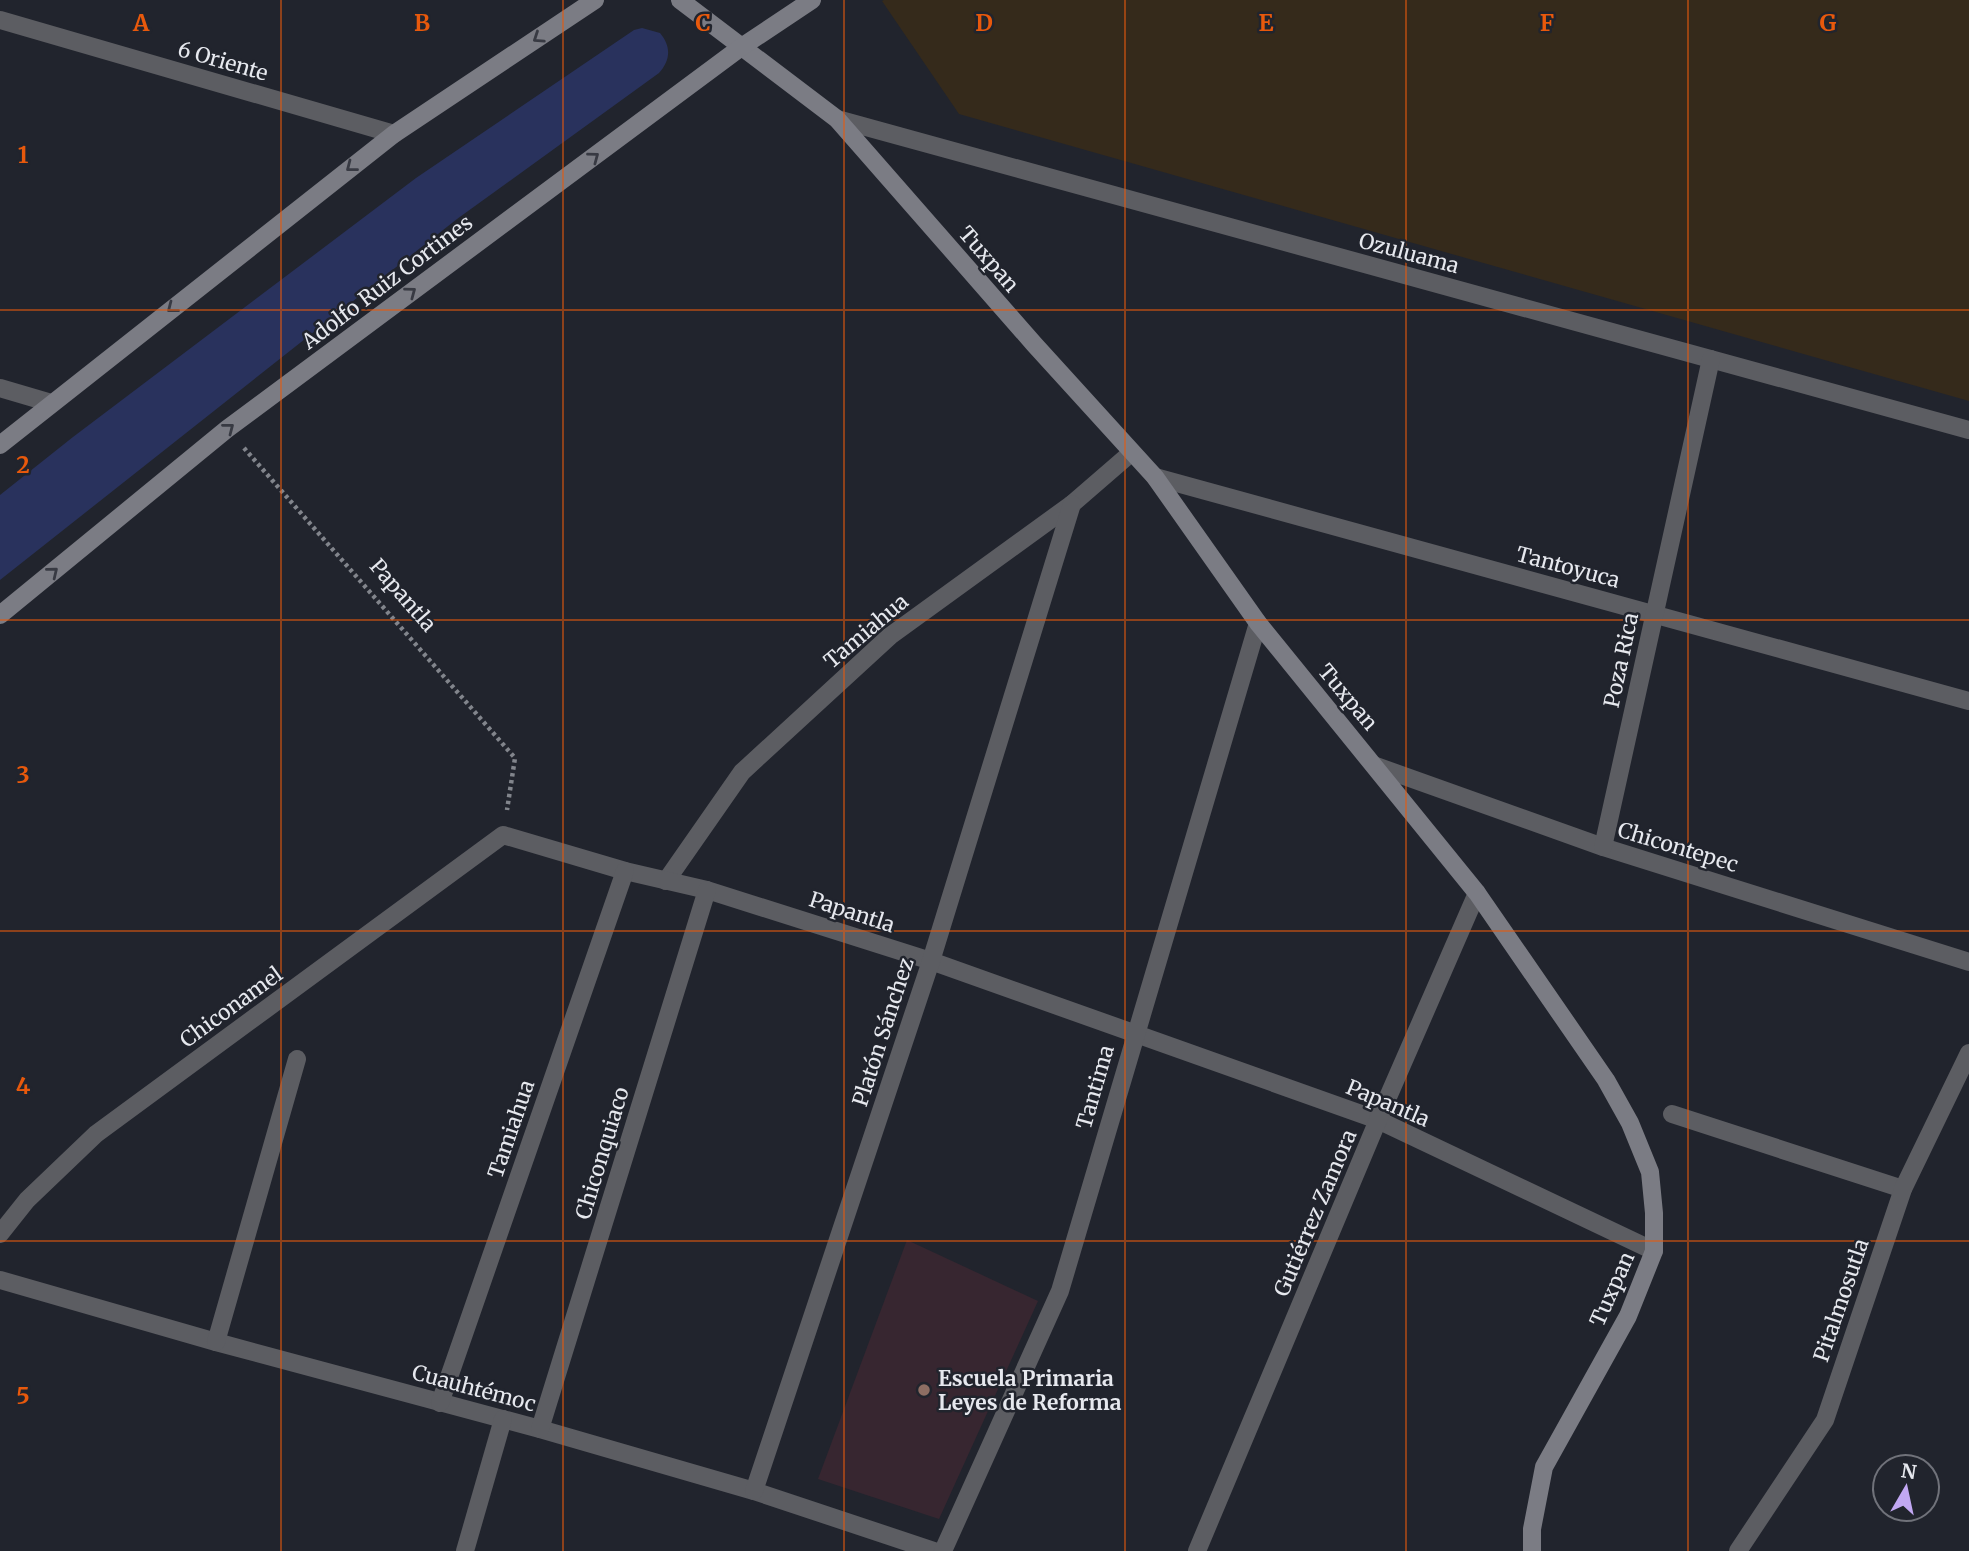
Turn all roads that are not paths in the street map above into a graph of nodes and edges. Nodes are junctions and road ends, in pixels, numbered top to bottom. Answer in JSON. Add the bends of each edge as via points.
{"nodes":[{"id":1,"x":595,"y":0,"type":"edge"},
{"id":2,"x":680,"y":0,"type":"edge"},
{"id":3,"x":812,"y":0,"type":"edge"},
{"id":4,"x":0,"y":20,"type":"edge"},
{"id":5,"x":740,"y":48,"type":"junction"},
{"id":6,"x":837,"y":119,"type":"junction"},
{"id":7,"x":394,"y":134,"type":"junction"},
{"id":8,"x":1711,"y":359,"type":"junction"},
{"id":9,"x":0,"y":388,"type":"edge"},
{"id":10,"x":51,"y":403,"type":"junction"},
{"id":11,"x":1969,"y":430,"type":"edge"},
{"id":12,"x":0,"y":445,"type":"edge"},
{"id":13,"x":1131,"y":453,"type":"junction"},
{"id":14,"x":1155,"y":477,"type":"junction"},
{"id":15,"x":1072,"y":504,"type":"junction"},
{"id":16,"x":1654,"y":614,"type":"junction"},
{"id":17,"x":0,"y":615,"type":"edge"},
{"id":18,"x":1258,"y":623,"type":"junction"},
{"id":19,"x":1969,"y":701,"type":"edge"},
{"id":20,"x":1376,"y":766,"type":"junction"},
{"id":21,"x":503,"y":835,"type":"joint"},
{"id":22,"x":1603,"y":847,"type":"junction"},
{"id":23,"x":625,"y":871,"type":"junction"},
{"id":24,"x":666,"y":880,"type":"junction"},
{"id":25,"x":707,"y":890,"type":"junction"},
{"id":26,"x":1477,"y":893,"type":"junction"},
{"id":27,"x":930,"y":961,"type":"junction"},
{"id":28,"x":1969,"y":962,"type":"edge"},
{"id":29,"x":1135,"y":1034,"type":"junction"},
{"id":30,"x":1969,"y":1053,"type":"edge"},
{"id":31,"x":297,"y":1059,"type":"dead end"},
{"id":32,"x":1672,"y":1114,"type":"dead end"},
{"id":33,"x":1378,"y":1121,"type":"junction"},
{"id":34,"x":1903,"y":1189,"type":"junction"},
{"id":35,"x":0,"y":1234,"type":"edge"},
{"id":36,"x":1654,"y":1251,"type":"junction"},
{"id":37,"x":0,"y":1280,"type":"edge"},
{"id":38,"x":216,"y":1342,"type":"junction"},
{"id":39,"x":440,"y":1403,"type":"junction"},
{"id":40,"x":503,"y":1419,"type":"junction"},
{"id":41,"x":540,"y":1429,"type":"junction"},
{"id":42,"x":754,"y":1491,"type":"junction"},
{"id":43,"x":465,"y":1551,"type":"edge"},
{"id":44,"x":934,"y":1551,"type":"edge"},
{"id":45,"x":943,"y":1551,"type":"edge"},
{"id":46,"x":1198,"y":1551,"type":"edge"},
{"id":47,"x":1532,"y":1551,"type":"edge"},
{"id":48,"x":1738,"y":1551,"type":"edge"}],
"edges":[{"from":1,"to":7,"type":"main road","one_way":true},
{"from":2,"to":5,"type":"main road","name":"Tuxpan"},
{"from":3,"to":5,"type":"main road","name":"Adolfo Ruiz Cortines"},
{"from":4,"to":7,"type":"street","name":"6 Oriente"},
{"from":5,"to":6,"type":"main road","name":"Tuxpan"},
{"from":17,"to":5,"type":"main road","name":"Adolfo Ruiz Cortines","one_way":true,"via":[[228,429]]},
{"from":6,"to":8,"type":"street","name":"Ozuluama"},
{"from":6,"to":13,"type":"main road","name":"Tuxpan"},
{"from":7,"to":10,"type":"main road","one_way":true},
{"from":8,"to":11,"type":"street","name":"Ozuluama"},
{"from":8,"to":16,"type":"street","name":"Poza Rica"},
{"from":9,"to":10,"type":"street"},
{"from":10,"to":12,"type":"main road"},
{"from":13,"to":14,"type":"main road","name":"Tuxpan"},
{"from":13,"to":15,"type":"street","name":"Tamiahua"},
{"from":14,"to":16,"type":"street","name":"Tantoyuca"},
{"from":14,"to":18,"type":"main road","name":"Tuxpan"},
{"from":15,"to":24,"type":"street","name":"Tamiahua","via":[[890,636],[742,772]]},
{"from":15,"to":27,"type":"street","name":"Platón Sánchez"},
{"from":16,"to":19,"type":"street","name":"Tantoyuca"},
{"from":16,"to":22,"type":"street","name":"Poza Rica"},
{"from":18,"to":20,"type":"main road","name":"Tuxpan"},
{"from":18,"to":29,"type":"street","name":"Tantima"},
{"from":20,"to":22,"type":"street","name":"Chicontepec"},
{"from":20,"to":26,"type":"main road","name":"Tuxpan"},
{"from":21,"to":23,"type":"street","name":"Papantla"},
{"from":21,"to":35,"type":"street","name":"Chiconamel","via":[[96,1134],[27,1200]]},
{"from":22,"to":28,"type":"street","name":"Chicontepec"},
{"from":23,"to":24,"type":"street","name":"Papantla"},
{"from":23,"to":39,"type":"street","name":"Tamiahua"},
{"from":24,"to":25,"type":"street","name":"Papantla"},
{"from":25,"to":27,"type":"street","name":"Papantla"},
{"from":25,"to":41,"type":"street","name":"Chiconquiaco"},
{"from":26,"to":33,"type":"street","name":"Gutiérrez Zamora"},
{"from":26,"to":36,"type":"main road","name":"Tuxpan","via":[[1606,1080],[1630,1123],[1650,1172]]},
{"from":27,"to":29,"type":"street","name":"Papantla"},
{"from":27,"to":42,"type":"street","name":"Platón Sánchez"},
{"from":29,"to":33,"type":"street","name":"Papantla"},
{"from":29,"to":45,"type":"street","name":"Tantima","via":[[1060,1291]]},
{"from":30,"to":34,"type":"street","name":"Pitalmosutla"},
{"from":31,"to":38,"type":"street"},
{"from":32,"to":34,"type":"street"},
{"from":33,"to":36,"type":"street","name":"Papantla"},
{"from":33,"to":46,"type":"street","name":"Gutiérrez Zamora"},
{"from":34,"to":48,"type":"street","name":"Pitalmosutla","via":[[1825,1420]]},
{"from":36,"to":47,"type":"main road","name":"Tuxpan","via":[[1628,1316],[1544,1467]]},
{"from":37,"to":38,"type":"street","name":"Cuauhtémoc"},
{"from":38,"to":39,"type":"street","name":"Cuauhtémoc"},
{"from":39,"to":40,"type":"street","name":"Cuauhtémoc"},
{"from":40,"to":41,"type":"street","name":"Cuauhtémoc"},
{"from":40,"to":43,"type":"street"},
{"from":41,"to":42,"type":"street","name":"Cuauhtémoc"},
{"from":42,"to":44,"type":"street","name":"Cuauhtémoc"}]}
